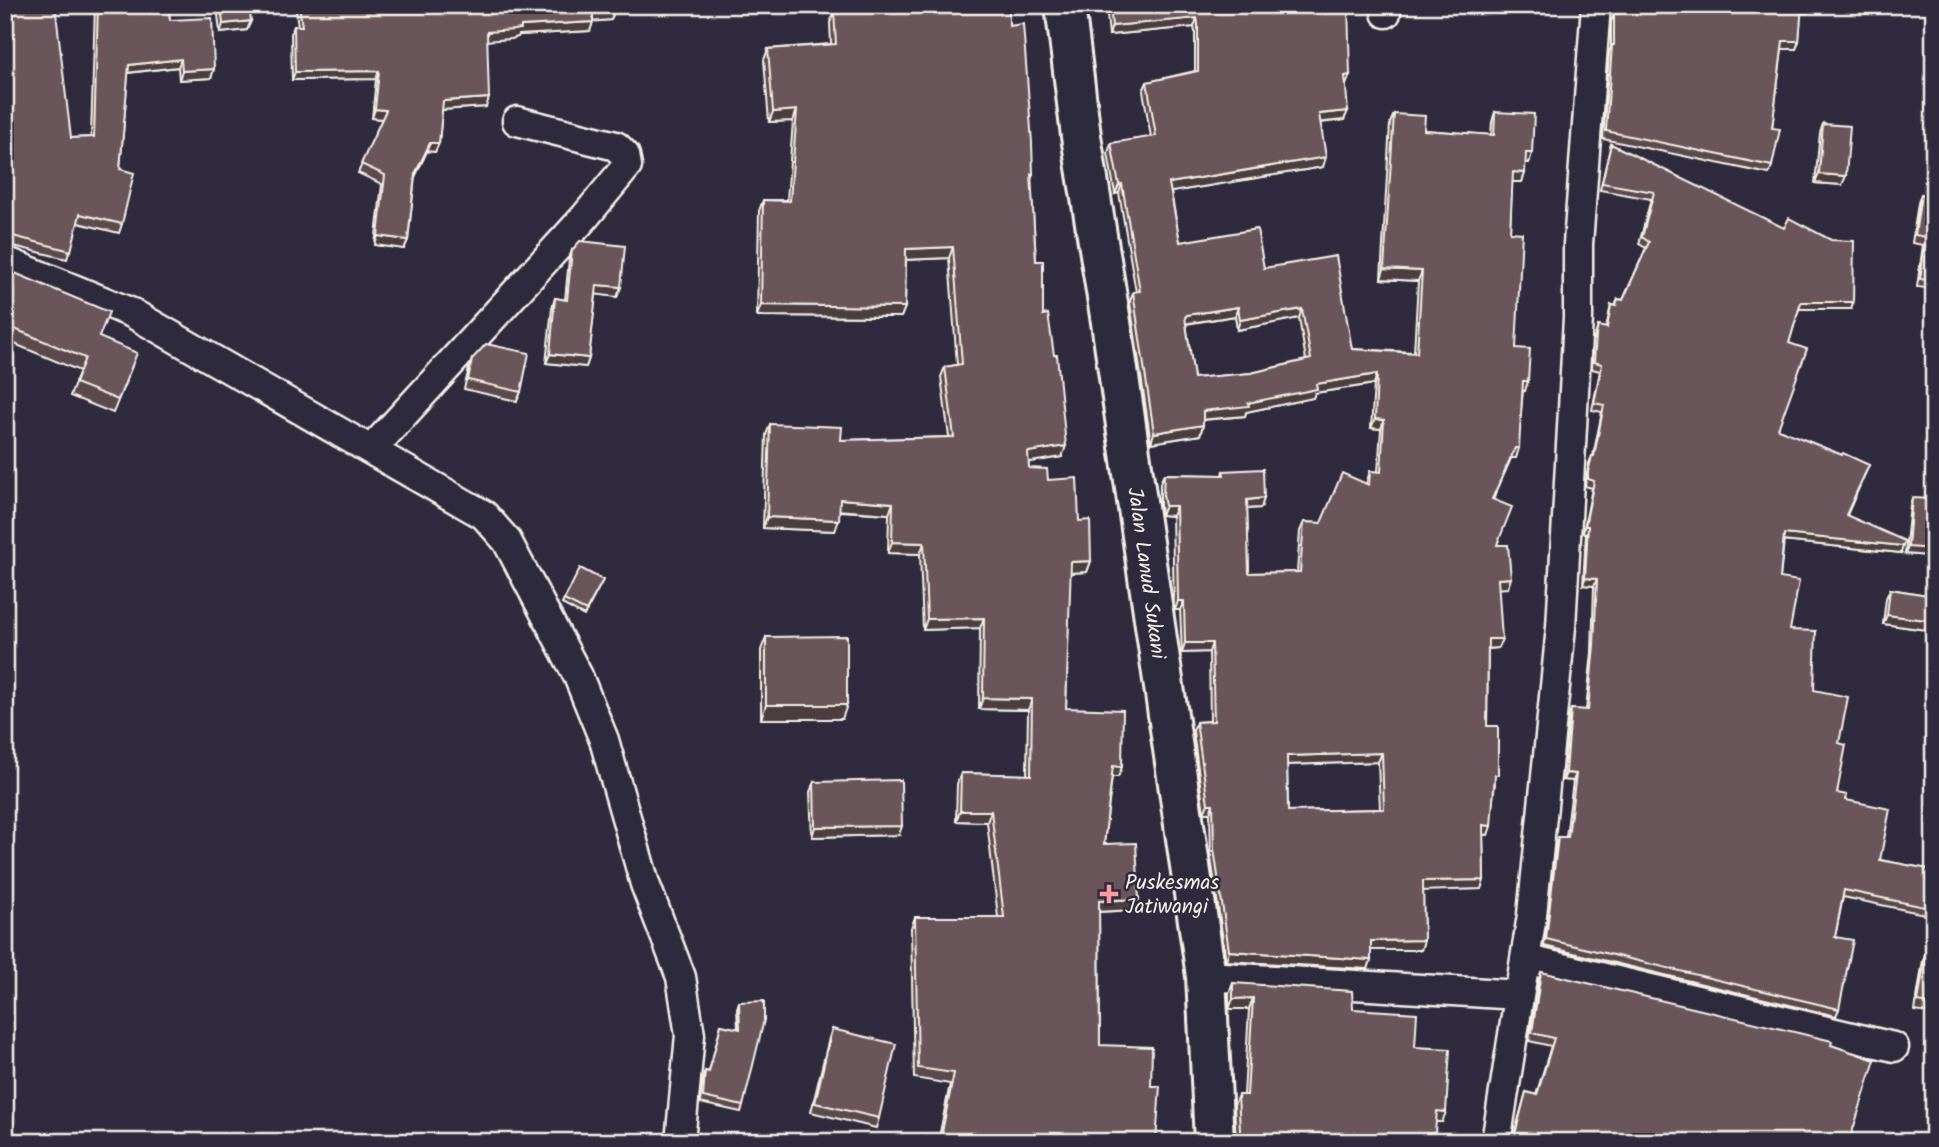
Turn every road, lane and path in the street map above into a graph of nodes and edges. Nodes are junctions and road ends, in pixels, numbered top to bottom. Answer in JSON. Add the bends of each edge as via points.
{"nodes":[{"id":1,"x":1065,"y":5,"type":"edge"},
{"id":2,"x":1596,"y":5,"type":"edge"},
{"id":3,"x":517,"y":121,"type":"dead end"},
{"id":4,"x":5,"y":261,"type":"edge"},
{"id":5,"x":370,"y":450,"type":"junction"},
{"id":6,"x":1525,"y":958,"type":"junction"},
{"id":7,"x":1206,"y":976,"type":"junction"},
{"id":8,"x":1519,"y":995,"type":"junction"},
{"id":9,"x":1894,"y":1047,"type":"dead end"},
{"id":10,"x":680,"y":1142,"type":"edge"},
{"id":11,"x":1214,"y":1142,"type":"edge"},
{"id":12,"x":1496,"y":1142,"type":"edge"}],
"edges":[{"from":1,"to":7,"type":"street","name":"Jalan Lanud Sukani"},
{"from":2,"to":6,"type":"street","via":[[1578,244],[1562,627]]},
{"from":3,"to":5,"type":"street","via":[[616,146],[625,155],[627,166]]},
{"from":4,"to":5,"type":"street","via":[[132,313]]},
{"from":5,"to":10,"type":"street","via":[[484,515],[507,541],[578,676],[604,740],[645,884],[681,977],[690,1035]]},
{"from":6,"to":8,"type":"street"},
{"from":6,"to":9,"type":"street"},
{"from":7,"to":8,"type":"street"},
{"from":7,"to":11,"type":"street","name":"Jalan Lanud Sukani"},
{"from":8,"to":12,"type":"street"}]}
